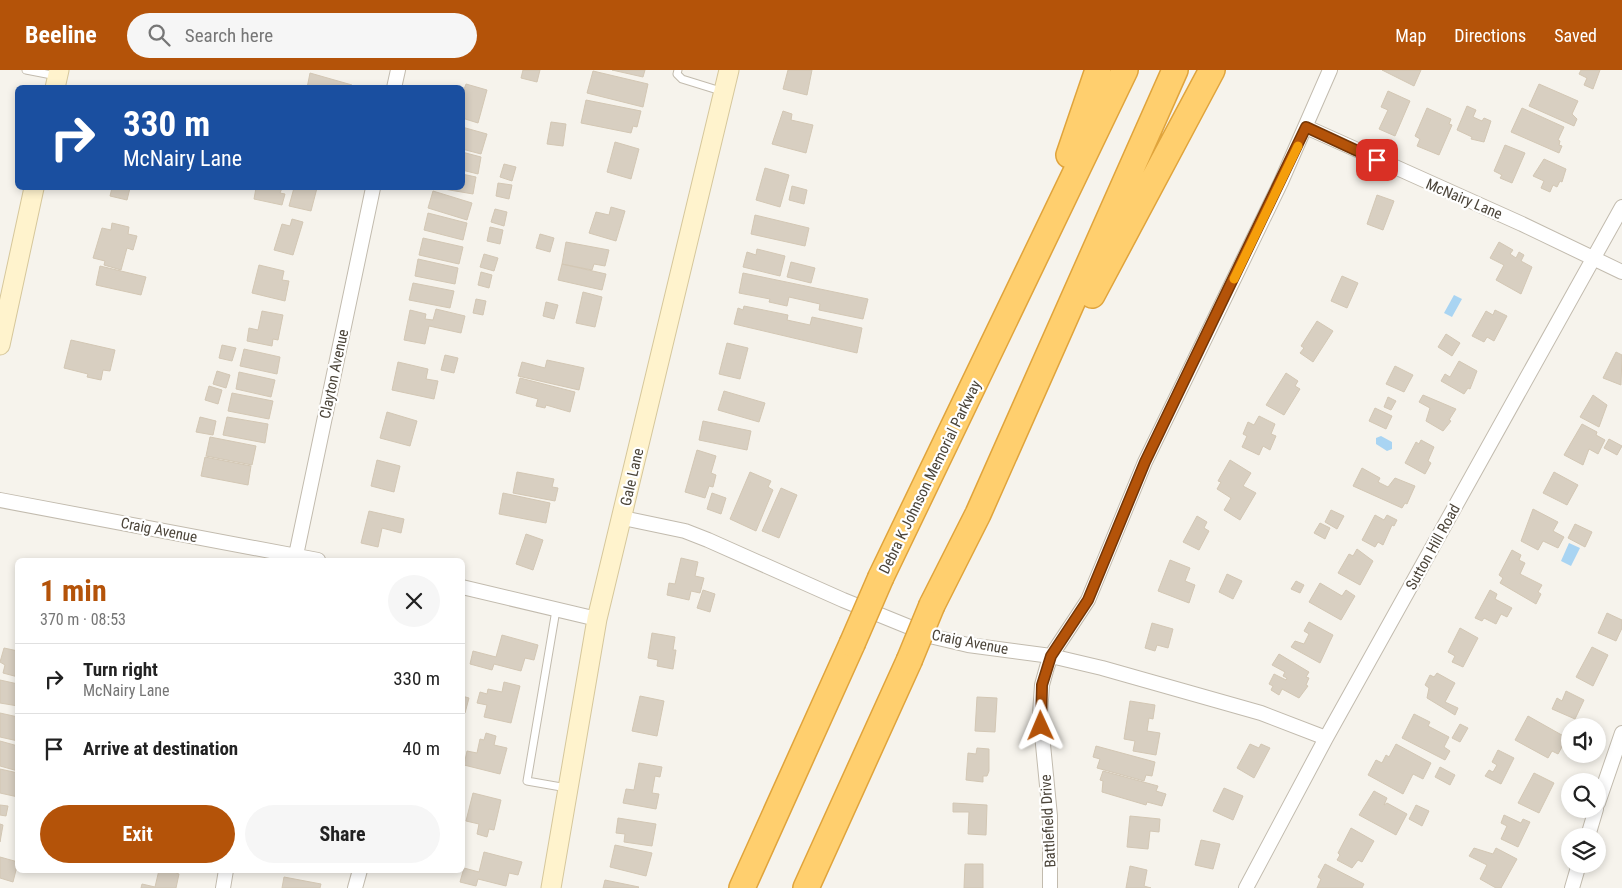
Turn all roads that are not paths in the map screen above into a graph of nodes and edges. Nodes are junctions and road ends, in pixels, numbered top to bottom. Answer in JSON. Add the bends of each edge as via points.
{"nodes":[{"id":1,"x":26,"y":70,"type":"edge"},
{"id":2,"x":398,"y":70,"type":"edge"},
{"id":3,"x":678,"y":70,"type":"edge"},
{"id":4,"x":729,"y":70,"type":"edge"},
{"id":5,"x":1098,"y":70,"type":"edge"},
{"id":6,"x":1125,"y":70,"type":"edge"},
{"id":7,"x":1175,"y":70,"type":"edge"},
{"id":8,"x":1212,"y":70,"type":"edge"},
{"id":9,"x":1330,"y":70,"type":"edge"},
{"id":10,"x":57,"y":78,"type":"edge"},
{"id":11,"x":395,"y":85,"type":"edge"},
{"id":12,"x":724,"y":92,"type":"junction"},
{"id":13,"x":1306,"y":127,"type":"junction"},
{"id":14,"x":34,"y":190,"type":"edge"},
{"id":15,"x":373,"y":190,"type":"edge"},
{"id":16,"x":1622,"y":207,"type":"edge"},
{"id":17,"x":1594,"y":257,"type":"junction"},
{"id":18,"x":1622,"y":272,"type":"edge"},
{"id":19,"x":1004,"y":325,"type":"junction"},
{"id":20,"x":0,"y":345,"type":"edge"},
{"id":21,"x":0,"y":500,"type":"edge"},
{"id":22,"x":978,"y":514,"type":"junction"},
{"id":23,"x":623,"y":518,"type":"junction"},
{"id":24,"x":295,"y":558,"type":"edge"},
{"id":25,"x":465,"y":589,"type":"edge"},
{"id":26,"x":556,"y":610,"type":"junction"},
{"id":27,"x":597,"y":619,"type":"junction"},
{"id":28,"x":1051,"y":656,"type":"junction"},
{"id":29,"x":1622,"y":733,"type":"edge"},
{"id":30,"x":1326,"y":738,"type":"junction"},
{"id":31,"x":1606,"y":780,"type":"edge"},
{"id":32,"x":568,"y":788,"type":"junction"},
{"id":33,"x":226,"y":873,"type":"edge"},
{"id":34,"x":359,"y":873,"type":"edge"},
{"id":35,"x":1576,"y":873,"type":"edge"},
{"id":36,"x":223,"y":888,"type":"edge"},
{"id":37,"x":355,"y":888,"type":"edge"},
{"id":38,"x":551,"y":888,"type":"edge"},
{"id":39,"x":742,"y":888,"type":"edge"},
{"id":40,"x":806,"y":888,"type":"edge"},
{"id":41,"x":1050,"y":888,"type":"edge"},
{"id":42,"x":1246,"y":888,"type":"edge"},
{"id":43,"x":1572,"y":888,"type":"edge"}],
"edges":[{"from":1,"to":10,"type":"lane"},
{"from":2,"to":11,"type":"street"},
{"from":3,"to":12,"type":"lane","via":[[677,74],[682,79]]},
{"from":4,"to":12,"type":"street","name":"Gale Lane"},
{"from":5,"to":19,"type":"highway"},
{"from":6,"to":19,"type":"highway","name":"Debra K Johnson Memorial Parkway"},
{"from":7,"to":22,"type":"highway"},
{"from":8,"to":22,"type":"highway"},
{"from":9,"to":13,"type":"street","name":"Battlefield Drive"},
{"from":12,"to":23,"type":"street","name":"Gale Lane"},
{"from":13,"to":17,"type":"street","name":"McNairy Lane"},
{"from":13,"to":28,"type":"street","name":"Battlefield Drive","via":[[1145,462],[1088,600]]},
{"from":14,"to":20,"type":"street"},
{"from":15,"to":24,"type":"street","name":"Clayton Avenue"},
{"from":16,"to":17,"type":"street","name":"Sutton Hill Road"},
{"from":17,"to":18,"type":"street","name":"McNairy Lane"},
{"from":17,"to":30,"type":"street","name":"Sutton Hill Road"},
{"from":19,"to":39,"type":"highway","name":"Debra K Johnson Memorial Parkway","bridge":true,"via":[[881,577]]},
{"from":21,"to":24,"type":"street","name":"Craig Avenue"},
{"from":22,"to":40,"type":"highway","bridge":true,"via":[[932,605]]},
{"from":23,"to":27,"type":"street","name":"Gale Lane"},
{"from":23,"to":28,"type":"street","name":"Craig Avenue","via":[[708,540],[874,614],[934,637]]},
{"from":25,"to":26,"type":"street"},
{"from":26,"to":27,"type":"street"},
{"from":26,"to":32,"type":"lane","via":[[527,781]]},
{"from":27,"to":32,"type":"street","name":"Gale Lane"},
{"from":28,"to":30,"type":"street","name":"Craig Avenue","via":[[1184,689],[1261,712]]},
{"from":28,"to":41,"type":"street","name":"Battlefield Drive","via":[[1043,677],[1040,702],[1050,816]]},
{"from":29,"to":31,"type":"street"},
{"from":30,"to":42,"type":"street","name":"Sutton Hill Road"},
{"from":32,"to":38,"type":"street","name":"Gale Lane"},
{"from":33,"to":36,"type":"street"},
{"from":34,"to":37,"type":"street"},
{"from":35,"to":43,"type":"street"}]}
